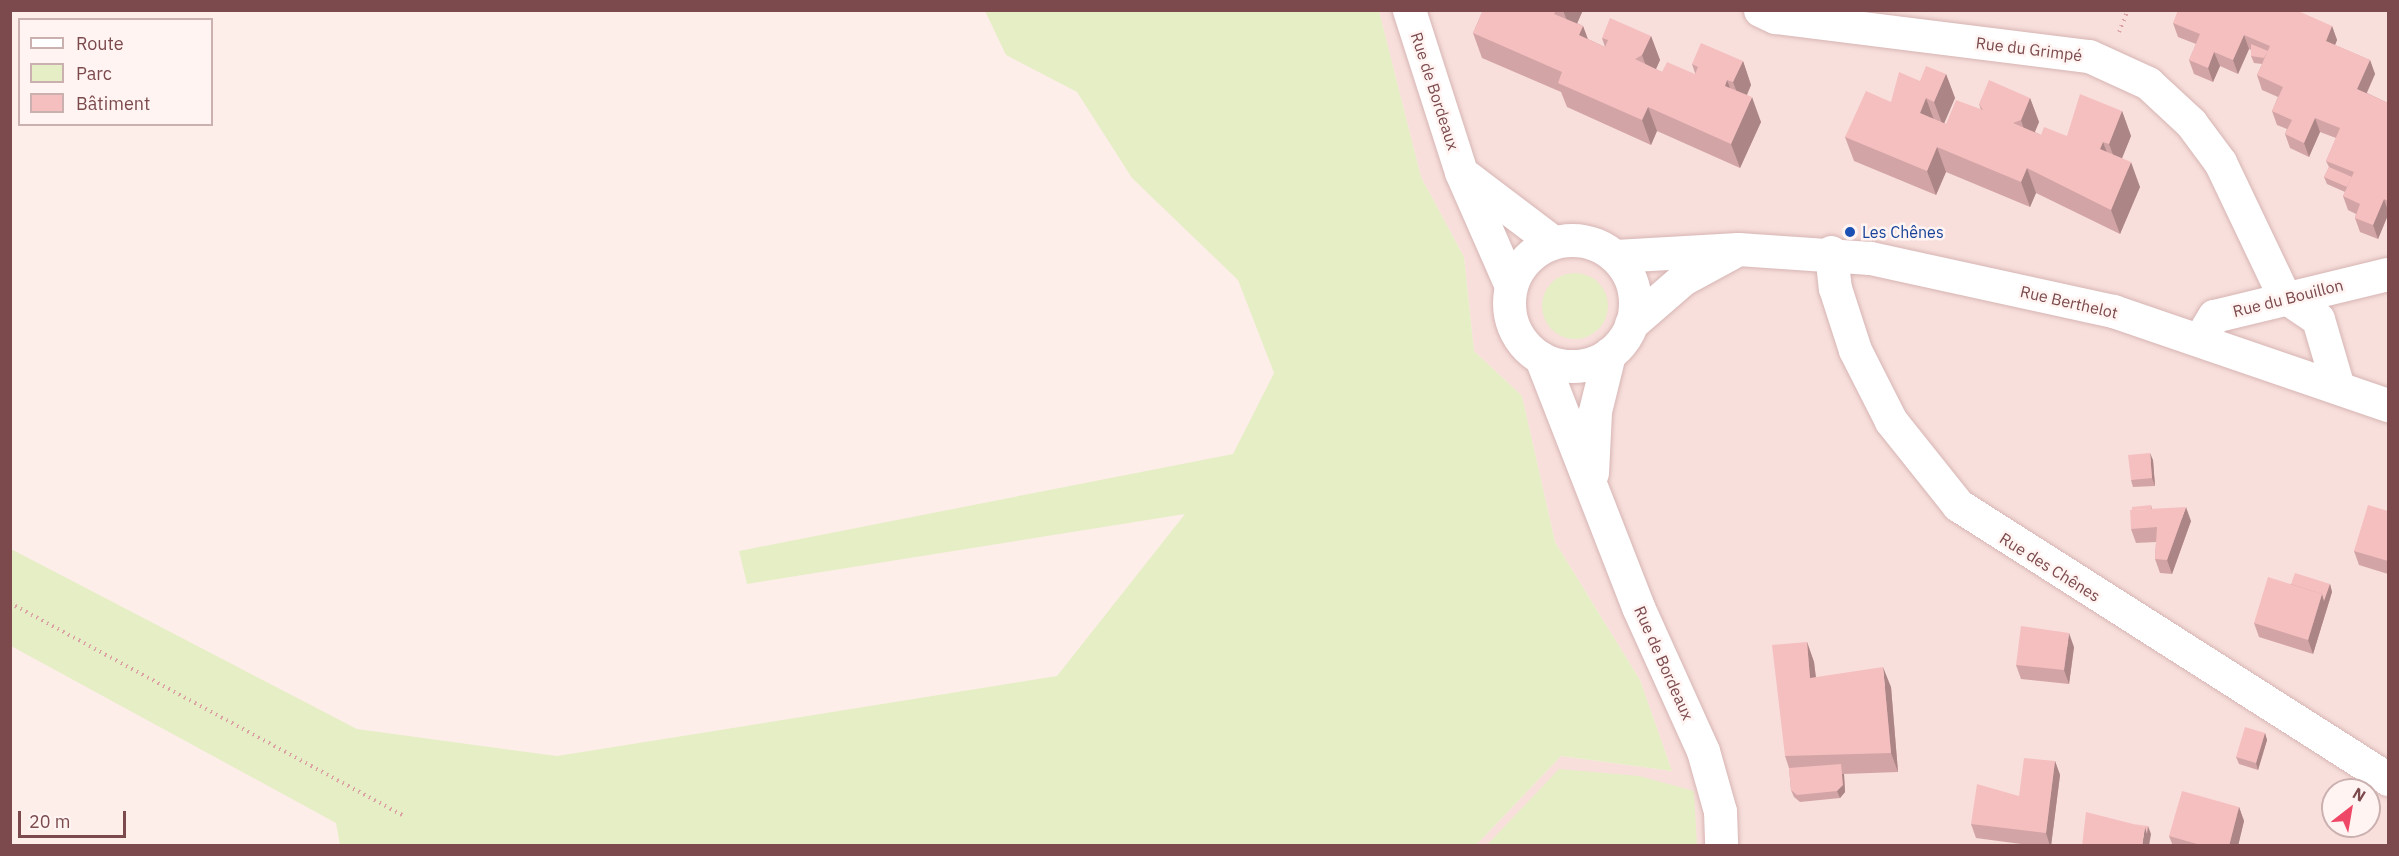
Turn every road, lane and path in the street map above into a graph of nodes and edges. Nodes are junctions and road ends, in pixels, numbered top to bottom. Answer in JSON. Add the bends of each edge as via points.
{"nodes":[{"id":1,"x":1409,"y":10,"type":"edge"},
{"id":2,"x":1760,"y":10,"type":"edge"},
{"id":3,"x":1461,"y":171,"type":"junction"},
{"id":4,"x":1553,"y":242,"type":"junction"},
{"id":5,"x":1737,"y":249,"type":"junction"},
{"id":6,"x":1831,"y":252,"type":"junction"},
{"id":7,"x":1615,"y":256,"type":"junction"},
{"id":8,"x":2388,"y":274,"type":"edge"},
{"id":9,"x":1511,"y":286,"type":"junction"},
{"id":10,"x":2284,"y":296,"type":"junction"},
{"id":11,"x":1631,"y":324,"type":"junction"},
{"id":12,"x":2200,"y":339,"type":"junction"},
{"id":13,"x":1609,"y":354,"type":"junction"},
{"id":14,"x":1541,"y":358,"type":"junction"},
{"id":15,"x":2338,"y":387,"type":"junction"},
{"id":16,"x":2388,"y":405,"type":"edge"},
{"id":17,"x":1592,"y":484,"type":"junction"},
{"id":18,"x":10,"y":603,"type":"edge"},
{"id":19,"x":2388,"y":779,"type":"edge"},
{"id":20,"x":402,"y":815,"type":"dead end"},
{"id":21,"x":1721,"y":846,"type":"edge"}],
"edges":[{"from":1,"to":3,"type":"street","name":"Rue de Bordeaux"},
{"from":2,"to":10,"type":"street","name":"Rue du Grimpé","via":[[1775,17],[2089,56],[2148,83],[2191,123],[2220,162]]},
{"from":3,"to":4,"type":"street","name":"Rue de Bordeaux"},
{"from":3,"to":9,"type":"street","name":"Rue de Bordeaux"},
{"from":4,"to":7,"type":"street","via":[[1586,241]]},
{"from":4,"to":9,"type":"street","via":[[1527,259]]},
{"from":5,"to":6,"type":"street","name":"Rue Berthelot"},
{"from":5,"to":7,"type":"street","name":"Rue Berthelot"},
{"from":5,"to":11,"type":"street","via":[[1683,279]]},
{"from":6,"to":12,"type":"street","name":"Rue Berthelot","via":[[2113,311]]},
{"from":6,"to":19,"type":"street","name":"Rue des Chênes","via":[[1835,288],[1855,350],[1891,421],[1958,505]]},
{"from":7,"to":11,"type":"street","via":[[1634,288]]},
{"from":8,"to":10,"type":"street","name":"Rue du Bouillon"},
{"from":9,"to":14,"type":"street","via":[[1508,302],[1517,334]]},
{"from":10,"to":12,"type":"street","name":"Rue du Bouillon","via":[[2214,316]]},
{"from":10,"to":15,"type":"street","via":[[2318,319]]},
{"from":11,"to":13,"type":"street"},
{"from":12,"to":15,"type":"street","name":"Rue Berthelot"},
{"from":13,"to":14,"type":"street","via":[[1575,366]]},
{"from":13,"to":17,"type":"street","name":"Rue de Bordeaux","via":[[1595,411]]},
{"from":14,"to":17,"type":"street","name":"Rue de Bordeaux"},
{"from":15,"to":16,"type":"street","name":"Rue Berthelot"},
{"from":17,"to":21,"type":"street","name":"Rue de Bordeaux","via":[[1638,607],[1704,751],[1720,811]]},
{"from":18,"to":20,"type":"path"}]}
